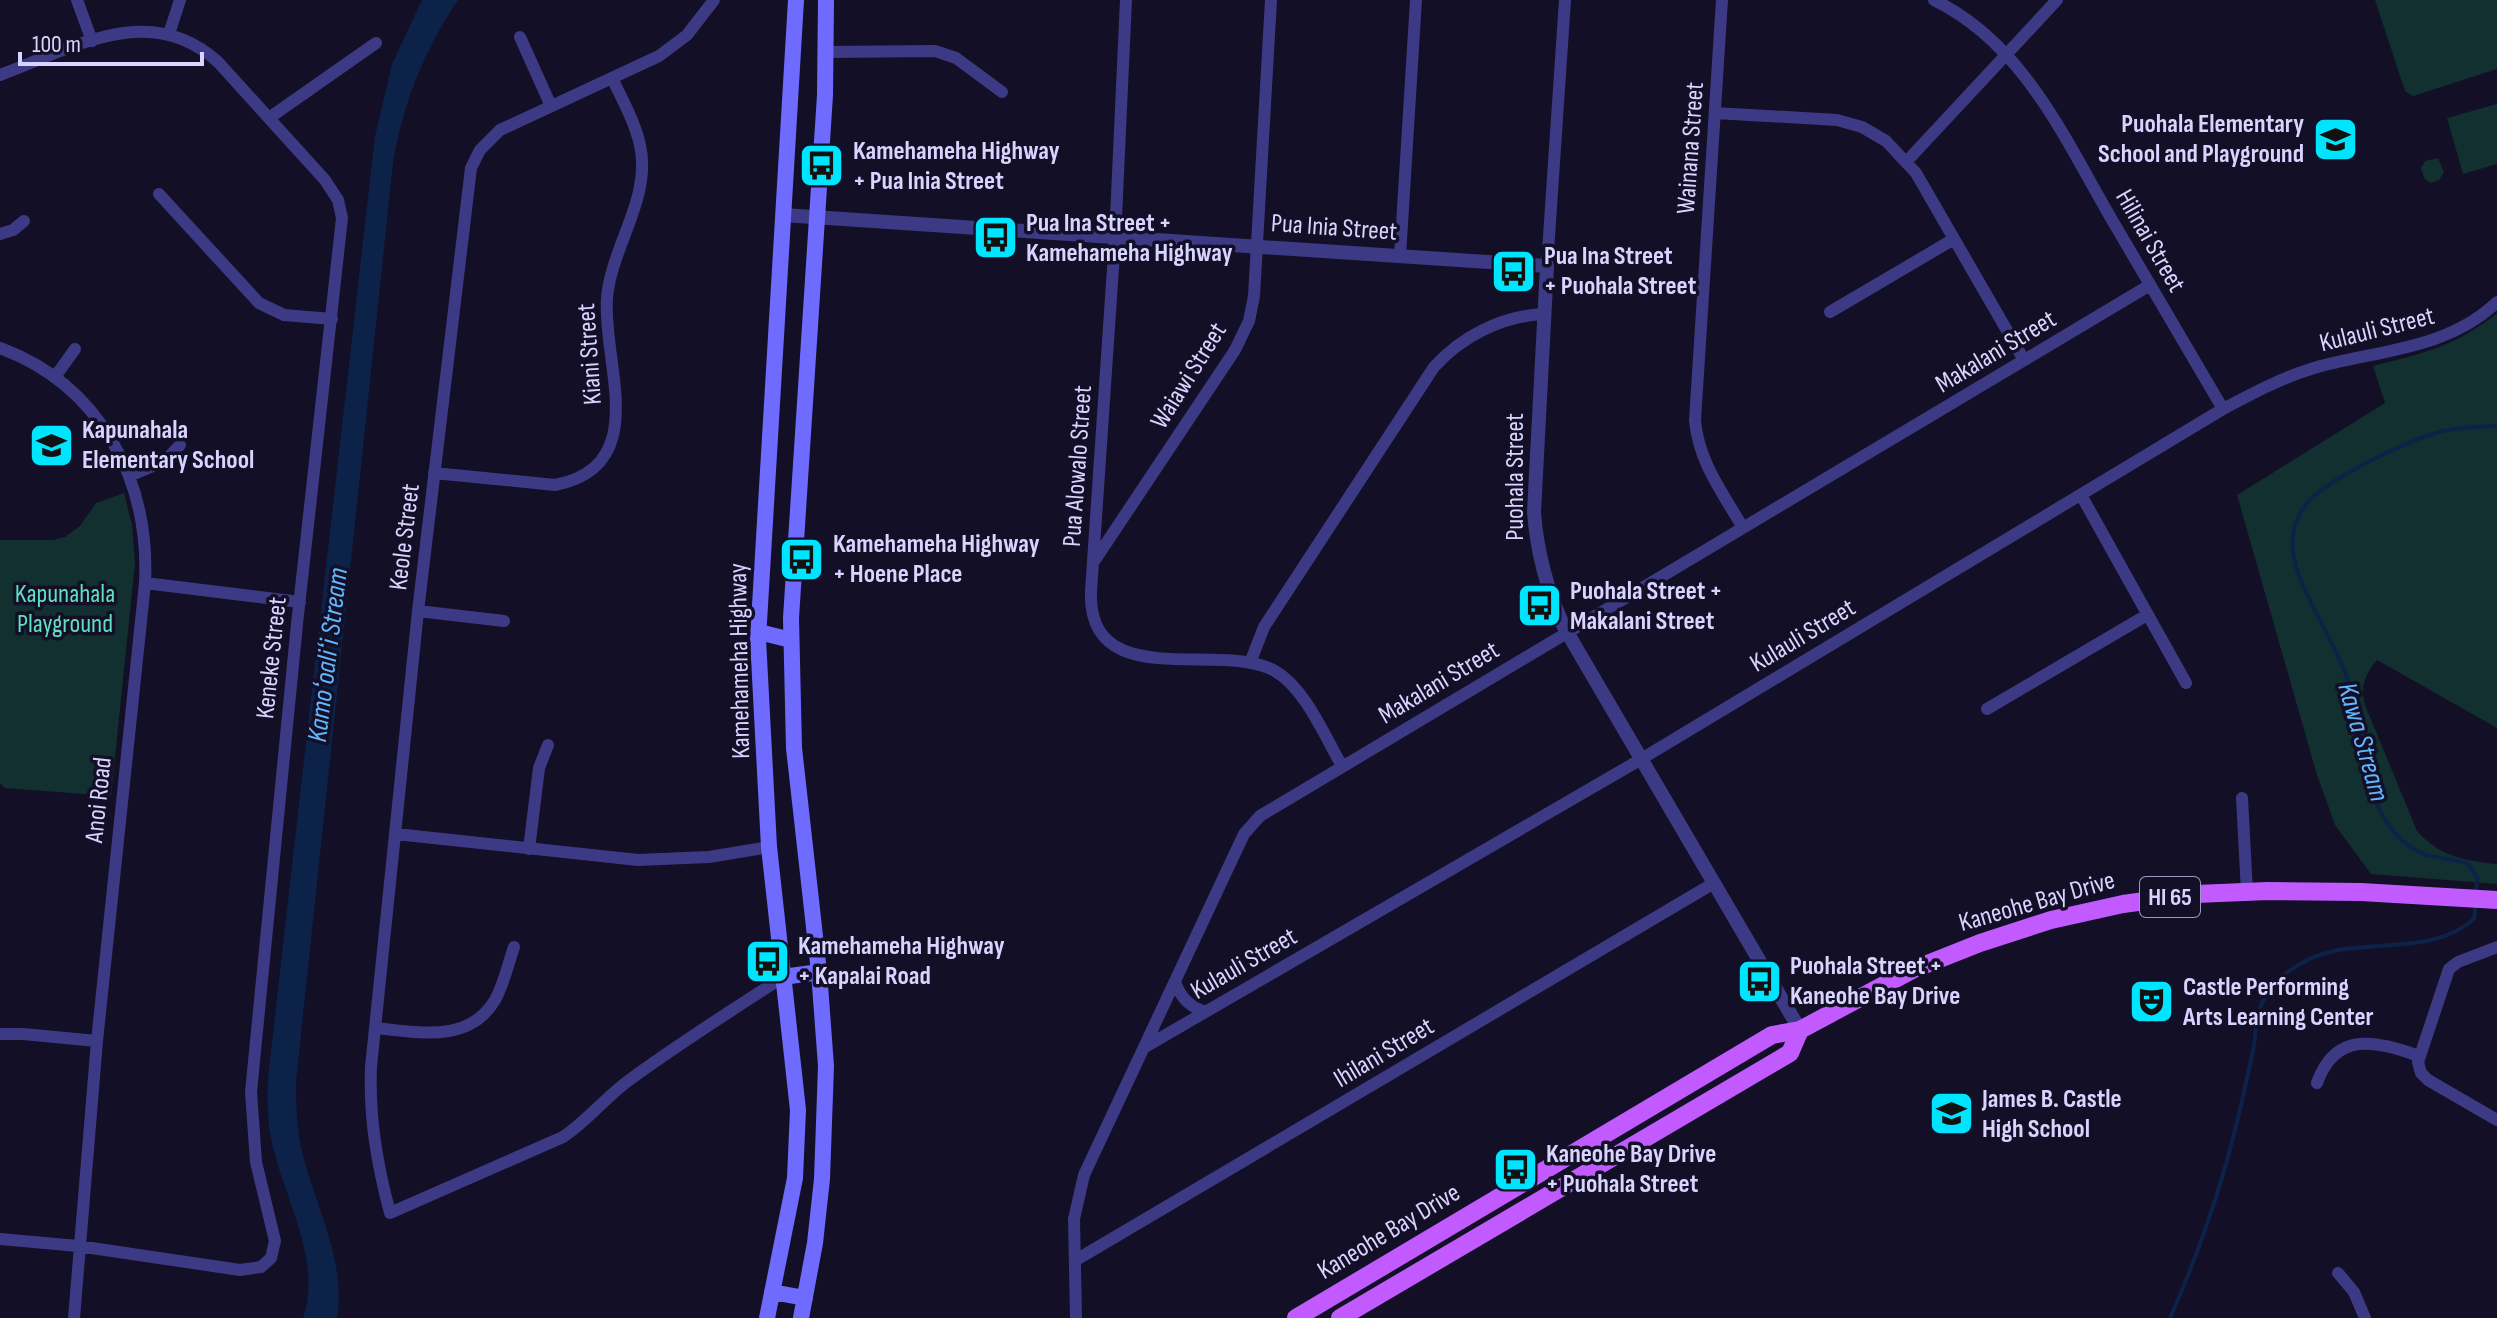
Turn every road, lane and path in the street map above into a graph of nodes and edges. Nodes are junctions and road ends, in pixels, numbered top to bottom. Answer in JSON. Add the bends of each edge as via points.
{"nodes":[{"id":1,"x":77,"y":0,"type":"edge"},
{"id":2,"x":180,"y":0,"type":"edge"},
{"id":3,"x":714,"y":0,"type":"edge"},
{"id":4,"x":796,"y":0,"type":"edge"},
{"id":5,"x":826,"y":0,"type":"edge"},
{"id":6,"x":1126,"y":0,"type":"edge"},
{"id":7,"x":1271,"y":0,"type":"edge"},
{"id":8,"x":1416,"y":0,"type":"edge"},
{"id":9,"x":1565,"y":0,"type":"edge"},
{"id":10,"x":1722,"y":0,"type":"edge"},
{"id":11,"x":1934,"y":0,"type":"edge"},
{"id":12,"x":2057,"y":0,"type":"edge"},
{"id":13,"x":169,"y":34,"type":"junction"},
{"id":14,"x":520,"y":37,"type":"dead end"},
{"id":15,"x":92,"y":41,"type":"junction"},
{"id":16,"x":376,"y":43,"type":"dead end"},
{"id":17,"x":827,"y":52,"type":"junction"},
{"id":18,"x":2008,"y":54,"type":"junction"},
{"id":19,"x":0,"y":75,"type":"edge"},
{"id":20,"x":612,"y":78,"type":"junction"},
{"id":21,"x":1002,"y":92,"type":"dead end"},
{"id":22,"x":551,"y":106,"type":"junction"},
{"id":23,"x":1715,"y":113,"type":"junction"},
{"id":24,"x":269,"y":118,"type":"junction"},
{"id":25,"x":1907,"y":161,"type":"junction"},
{"id":26,"x":159,"y":194,"type":"dead end"},
{"id":27,"x":783,"y":215,"type":"junction"},
{"id":28,"x":817,"y":219,"type":"junction"},
{"id":29,"x":24,"y":221,"type":"dead end"},
{"id":30,"x":0,"y":234,"type":"edge"},
{"id":31,"x":1115,"y":239,"type":"junction"},
{"id":32,"x":1954,"y":239,"type":"junction"},
{"id":33,"x":1256,"y":247,"type":"junction"},
{"id":34,"x":1400,"y":256,"type":"junction"},
{"id":35,"x":1547,"y":266,"type":"junction"},
{"id":36,"x":2150,"y":285,"type":"junction"},
{"id":37,"x":2497,"y":302,"type":"edge"},
{"id":38,"x":1830,"y":312,"type":"dead end"},
{"id":39,"x":1544,"y":314,"type":"junction"},
{"id":40,"x":332,"y":319,"type":"junction"},
{"id":41,"x":0,"y":348,"type":"edge"},
{"id":42,"x":75,"y":349,"type":"dead end"},
{"id":43,"x":2024,"y":360,"type":"junction"},
{"id":44,"x":55,"y":377,"type":"junction"},
{"id":45,"x":2223,"y":409,"type":"junction"},
{"id":46,"x":180,"y":445,"type":"dead end"},
{"id":47,"x":434,"y":473,"type":"junction"},
{"id":48,"x":129,"y":476,"type":"junction"},
{"id":49,"x":2081,"y":495,"type":"junction"},
{"id":50,"x":1743,"y":528,"type":"junction"},
{"id":51,"x":1093,"y":562,"type":"junction"},
{"id":52,"x":145,"y":583,"type":"junction"},
{"id":53,"x":300,"y":602,"type":"junction"},
{"id":54,"x":418,"y":611,"type":"junction"},
{"id":55,"x":2147,"y":615,"type":"junction"},
{"id":56,"x":504,"y":621,"type":"dead end"},
{"id":57,"x":759,"y":632,"type":"junction"},
{"id":58,"x":1567,"y":632,"type":"junction"},
{"id":59,"x":791,"y":640,"type":"junction"},
{"id":60,"x":1250,"y":663,"type":"junction"},
{"id":61,"x":2186,"y":683,"type":"dead end"},
{"id":62,"x":1987,"y":709,"type":"dead end"},
{"id":63,"x":548,"y":745,"type":"dead end"},
{"id":64,"x":1641,"y":759,"type":"junction"},
{"id":65,"x":1342,"y":766,"type":"junction"},
{"id":66,"x":2242,"y":798,"type":"dead end"},
{"id":67,"x":396,"y":834,"type":"junction"},
{"id":68,"x":769,"y":847,"type":"junction"},
{"id":69,"x":529,"y":849,"type":"junction"},
{"id":70,"x":1714,"y":883,"type":"junction"},
{"id":71,"x":2247,"y":892,"type":"junction"},
{"id":72,"x":2497,"y":900,"type":"edge"},
{"id":73,"x":514,"y":947,"type":"dead end"},
{"id":74,"x":2497,"y":947,"type":"edge"},
{"id":75,"x":819,"y":972,"type":"junction"},
{"id":76,"x":783,"y":977,"type":"junction"},
{"id":77,"x":1175,"y":982,"type":"junction"},
{"id":78,"x":1205,"y":1012,"type":"junction"},
{"id":79,"x":375,"y":1028,"type":"junction"},
{"id":80,"x":1800,"y":1030,"type":"junction"},
{"id":81,"x":0,"y":1034,"type":"edge"},
{"id":82,"x":97,"y":1041,"type":"junction"},
{"id":83,"x":1145,"y":1047,"type":"junction"},
{"id":84,"x":2419,"y":1056,"type":"junction"},
{"id":85,"x":2317,"y":1083,"type":"dead end"},
{"id":86,"x":1646,"y":1110,"type":"junction"},
{"id":87,"x":2497,"y":1120,"type":"edge"},
{"id":88,"x":1658,"y":1130,"type":"junction"},
{"id":89,"x":0,"y":1239,"type":"edge"},
{"id":90,"x":78,"y":1246,"type":"junction"},
{"id":91,"x":1076,"y":1260,"type":"junction"},
{"id":92,"x":2338,"y":1273,"type":"dead end"},
{"id":93,"x":772,"y":1292,"type":"junction"},
{"id":94,"x":805,"y":1298,"type":"junction"},
{"id":95,"x":74,"y":1318,"type":"edge"},
{"id":96,"x":767,"y":1318,"type":"edge"},
{"id":97,"x":801,"y":1318,"type":"edge"},
{"id":98,"x":1076,"y":1318,"type":"edge"},
{"id":99,"x":1296,"y":1318,"type":"edge"},
{"id":100,"x":1340,"y":1318,"type":"edge"},
{"id":101,"x":2365,"y":1318,"type":"edge"}],
"edges":[{"from":1,"to":15,"type":"street"},
{"from":2,"to":13,"type":"street"},
{"from":3,"to":20,"type":"street","name":"Keole Street","via":[[670,49]]},
{"from":4,"to":27,"type":"main road","name":"Kamehameha Highway"},
{"from":5,"to":17,"type":"main road","name":"Kamehameha Highway"},
{"from":6,"to":31,"type":"street","name":"Pua Alowalo Street"},
{"from":7,"to":33,"type":"street","name":"Waiawi Street"},
{"from":8,"to":34,"type":"street"},
{"from":9,"to":35,"type":"street","name":"Puohala Street"},
{"from":10,"to":23,"type":"street","name":"Wainana Street"},
{"from":11,"to":18,"type":"street","name":"Hilinai Street"},
{"from":12,"to":18,"type":"street"},
{"from":13,"to":15,"type":"street","name":"Keneke Street","via":[[132,30]]},
{"from":13,"to":24,"type":"street","name":"Keneke Street","via":[[209,54]]},
{"from":14,"to":22,"type":"street"},
{"from":15,"to":19,"type":"street","name":"Keneke Street"},
{"from":16,"to":24,"type":"street"},
{"from":17,"to":21,"type":"street","via":[[935,51],[956,58]]},
{"from":17,"to":28,"type":"main road","name":"Kamehameha Highway"},
{"from":18,"to":25,"type":"street"},
{"from":18,"to":36,"type":"street","name":"Hilinai Street","via":[[2038,93]]},
{"from":20,"to":22,"type":"street","name":"Keole Street"},
{"from":20,"to":47,"type":"street","name":"Kiani Street","via":[[638,138],[642,167],[607,297],[617,411],[611,444],[590,470],[555,485]]},
{"from":22,"to":47,"type":"street","name":"Keole Street","via":[[492,136],[471,168]]},
{"from":23,"to":25,"type":"street","via":[[1837,120],[1874,133]]},
{"from":23,"to":50,"type":"street","name":"Wainana Street","via":[[1695,420],[1705,463]]},
{"from":24,"to":40,"type":"street","name":"Keneke Street","via":[[330,186],[340,208]]},
{"from":25,"to":32,"type":"street"},
{"from":26,"to":40,"type":"street","via":[[259,303],[284,315]]},
{"from":27,"to":28,"type":"street","name":"Pua Inia Street"},
{"from":27,"to":57,"type":"main road","name":"Kamehameha Highway"},
{"from":28,"to":31,"type":"street","name":"Pua Inia Street"},
{"from":28,"to":59,"type":"main road","name":"Kamehameha Highway"},
{"from":29,"to":30,"type":"street"},
{"from":31,"to":33,"type":"street","name":"Pua Inia Street"},
{"from":31,"to":51,"type":"street","name":"Pua Alowalo Street"},
{"from":32,"to":38,"type":"street"},
{"from":32,"to":43,"type":"street"},
{"from":33,"to":34,"type":"street","name":"Pua Inia Street"},
{"from":33,"to":51,"type":"street","name":"Waiawi Street","via":[[1252,308],[1240,342]]},
{"from":34,"to":35,"type":"street","name":"Pua Inia Street"},
{"from":35,"to":39,"type":"street","name":"Puohala Street"},
{"from":36,"to":43,"type":"street","name":"Makalani Street"},
{"from":36,"to":45,"type":"street","name":"Hilinai Street"},
{"from":37,"to":45,"type":"street","name":"Kulauli Street","via":[[2448,335],[2297,374]]},
{"from":39,"to":58,"type":"street","name":"Puohala Street","via":[[1536,530],[1547,587]]},
{"from":39,"to":60,"type":"street","via":[[1502,320],[1460,344],[1434,367],[1264,627]]},
{"from":40,"to":53,"type":"street","name":"Keneke Street"},
{"from":41,"to":44,"type":"street","name":"Anoi Road"},
{"from":42,"to":44,"type":"street"},
{"from":43,"to":50,"type":"street","name":"Makalani Street"},
{"from":44,"to":48,"type":"street","name":"Anoi Road","via":[[100,423]]},
{"from":45,"to":49,"type":"street","name":"Kulauli Street"},
{"from":46,"to":48,"type":"street","via":[[165,461]]},
{"from":47,"to":54,"type":"street","name":"Keole Street"},
{"from":48,"to":52,"type":"street","name":"Anoi Road","via":[[143,523]]},
{"from":49,"to":55,"type":"street"},
{"from":49,"to":64,"type":"street","name":"Kulauli Street"},
{"from":50,"to":58,"type":"street","name":"Makalani Street"},
{"from":51,"to":60,"type":"street","name":"Pua Alowalo Street","via":[[1095,620],[1119,649],[1146,657]]},
{"from":52,"to":53,"type":"street"},
{"from":52,"to":82,"type":"street","name":"Anoi Road"},
{"from":53,"to":90,"type":"street","name":"Keneke Street","via":[[251,1092],[256,1162],[275,1241],[273,1253],[261,1267],[249,1270]]},
{"from":54,"to":56,"type":"street"},
{"from":54,"to":67,"type":"street","name":"Keole Street"},
{"from":55,"to":61,"type":"street"},
{"from":55,"to":62,"type":"street"},
{"from":57,"to":59,"type":"main road"},
{"from":57,"to":68,"type":"main road","name":"Kamehameha Highway"},
{"from":58,"to":64,"type":"street","name":"Puohala Street"},
{"from":58,"to":65,"type":"street","name":"Makalani Street"},
{"from":59,"to":75,"type":"main road","name":"Kamehameha Highway","via":[[794,748]]},
{"from":60,"to":65,"type":"street","name":"Pua Alowalo Street","via":[[1276,672],[1293,686]]},
{"from":63,"to":69,"type":"street","via":[[539,768]]},
{"from":64,"to":70,"type":"street","name":"Puohala Street"},
{"from":64,"to":78,"type":"street","name":"Kulauli Street"},
{"from":65,"to":77,"type":"street","name":"Makalani Street","via":[[1270,809],[1244,834]]},
{"from":66,"to":71,"type":"street"},
{"from":67,"to":69,"type":"street"},
{"from":67,"to":79,"type":"street","name":"Keole Street"},
{"from":68,"to":69,"type":"street","via":[[659,860]]},
{"from":68,"to":76,"type":"main road","name":"Kamehameha Highway"},
{"from":70,"to":80,"type":"street","name":"Puohala Street"},
{"from":70,"to":91,"type":"street","name":"Ihilani Street"},
{"from":71,"to":72,"type":"main road","name":"Kaneohe Bay Drive","number":"HI 65"},
{"from":71,"to":80,"type":"main road","name":"Kaneohe Bay Drive","number":"HI 65","via":[[2123,904],[2015,931],[1912,970]]},
{"from":73,"to":79,"type":"street","via":[[496,999],[473,1022],[442,1033]]},
{"from":74,"to":84,"type":"street","via":[[2449,969]]},
{"from":75,"to":76,"type":"main road"},
{"from":75,"to":94,"type":"main road","name":"Kamehameha Highway","via":[[826,1066],[823,1165]]},
{"from":76,"to":79,"type":"street","name":"Keole Street","via":[[672,1048],[563,1137],[390,1213],[372,1129]]},
{"from":76,"to":93,"type":"main road","name":"Kamehameha Highway","via":[[798,1110],[795,1178]]},
{"from":77,"to":78,"type":"street","via":[[1184,1000]]},
{"from":77,"to":83,"type":"street","name":"Makalani Street"},
{"from":78,"to":83,"type":"street","name":"Kulauli Street"},
{"from":80,"to":86,"type":"main road","name":"Kaneohe Bay Drive","number":"HI 65","via":[[1772,1035]]},
{"from":80,"to":88,"type":"main road","name":"Kaneohe Bay Drive","number":"HI 65","via":[[1790,1053]]},
{"from":81,"to":82,"type":"street"},
{"from":82,"to":90,"type":"street","name":"Anoi Road"},
{"from":83,"to":91,"type":"street","name":"Makalani Street","via":[[1079,1190]]},
{"from":84,"to":85,"type":"street","via":[[2384,1044],[2356,1044],[2332,1058]]},
{"from":84,"to":87,"type":"street","via":[[2419,1068],[2428,1080]]},
{"from":86,"to":88,"type":"main road"},
{"from":86,"to":99,"type":"main road","name":"Kaneohe Bay Drive","number":"HI 65"},
{"from":88,"to":100,"type":"main road","name":"Kaneohe Bay Drive","number":"HI 65"},
{"from":89,"to":90,"type":"street","name":"Keneke Street"},
{"from":90,"to":95,"type":"street","name":"Anoi Road"},
{"from":91,"to":98,"type":"street","name":"Makalani Street"},
{"from":92,"to":101,"type":"street"},
{"from":93,"to":94,"type":"main road"},
{"from":93,"to":96,"type":"main road","name":"Kamehameha Highway"},
{"from":94,"to":97,"type":"main road","name":"Kamehameha Highway"}]}
